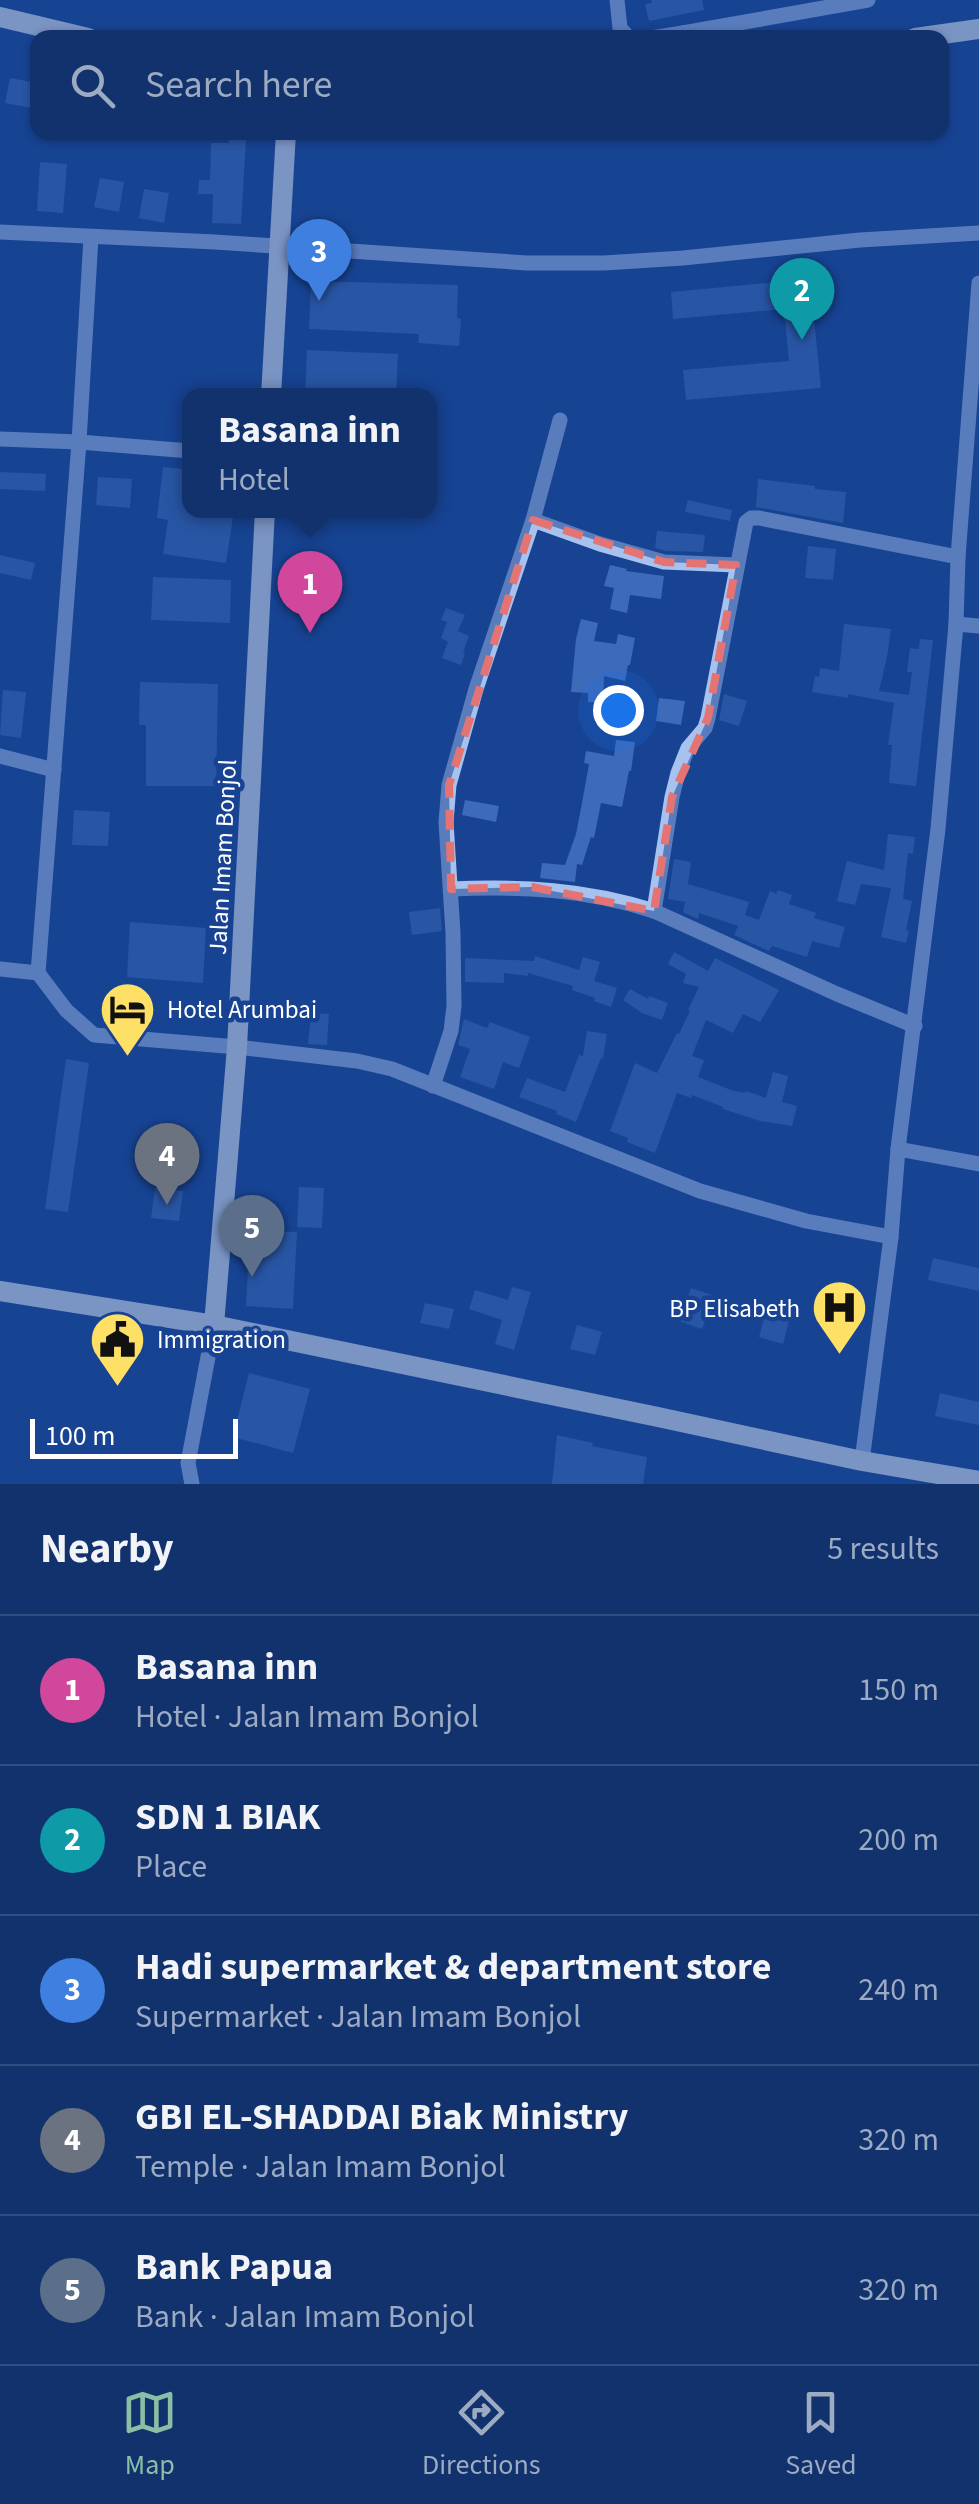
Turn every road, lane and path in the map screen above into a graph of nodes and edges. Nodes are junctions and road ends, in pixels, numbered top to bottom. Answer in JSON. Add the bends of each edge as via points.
{"nodes":[{"id":1,"x":618,"y":0,"type":"edge"},
{"id":2,"x":868,"y":0,"type":"edge"},
{"id":3,"x":0,"y":17,"type":"edge"},
{"id":4,"x":979,"y":29,"type":"edge"},
{"id":5,"x":54,"y":30,"type":"edge"},
{"id":6,"x":622,"y":30,"type":"edge"},
{"id":7,"x":709,"y":30,"type":"edge"},
{"id":8,"x":949,"y":33,"type":"edge"},
{"id":9,"x":286,"y":140,"type":"edge"},
{"id":10,"x":0,"y":232,"type":"edge"},
{"id":11,"x":979,"y":233,"type":"edge"},
{"id":12,"x":91,"y":237,"type":"junction"},
{"id":13,"x":279,"y":248,"type":"junction"},
{"id":14,"x":979,"y":283,"type":"edge"},
{"id":15,"x":976,"y":347,"type":"edge"},
{"id":16,"x":271,"y":388,"type":"edge"},
{"id":17,"x":560,"y":420,"type":"dead end"},
{"id":18,"x":0,"y":439,"type":"edge"},
{"id":19,"x":80,"y":442,"type":"junction"},
{"id":20,"x":182,"y":450,"type":"edge"},
{"id":21,"x":265,"y":518,"type":"edge"},
{"id":22,"x":533,"y":520,"type":"junction"},
{"id":23,"x":958,"y":557,"type":"junction"},
{"id":24,"x":736,"y":565,"type":"junction"},
{"id":25,"x":956,"y":624,"type":"junction"},
{"id":26,"x":979,"y":626,"type":"edge"},
{"id":27,"x":0,"y":756,"type":"edge"},
{"id":28,"x":54,"y":770,"type":"junction"},
{"id":29,"x":450,"y":889,"type":"junction"},
{"id":30,"x":654,"y":911,"type":"junction"},
{"id":31,"x":0,"y":969,"type":"edge"},
{"id":32,"x":38,"y":974,"type":"junction"},
{"id":33,"x":915,"y":1026,"type":"junction"},
{"id":34,"x":237,"y":1046,"type":"junction"},
{"id":35,"x":434,"y":1086,"type":"junction"},
{"id":36,"x":898,"y":1149,"type":"junction"},
{"id":37,"x":979,"y":1164,"type":"edge"},
{"id":38,"x":891,"y":1237,"type":"junction"},
{"id":39,"x":0,"y":1291,"type":"edge"},
{"id":40,"x":214,"y":1326,"type":"junction"},
{"id":41,"x":862,"y":1461,"type":"junction"},
{"id":42,"x":979,"y":1481,"type":"edge"},
{"id":43,"x":192,"y":1484,"type":"edge"}],
"edges":[{"from":1,"to":6,"type":"street"},
{"from":2,"to":7,"type":"street"},
{"from":3,"to":5,"type":"main road"},
{"from":4,"to":8,"type":"main road"},
{"from":9,"to":13,"type":"main road"},
{"from":10,"to":12,"type":"street"},
{"from":11,"to":13,"type":"street","via":[[604,263]]},
{"from":12,"to":13,"type":"street"},
{"from":12,"to":19,"type":"street"},
{"from":13,"to":16,"type":"main road"},
{"from":14,"to":15,"type":"street"},
{"from":15,"to":23,"type":"street"},
{"from":17,"to":22,"type":"street"},
{"from":18,"to":19,"type":"street"},
{"from":19,"to":20,"type":"street"},
{"from":19,"to":28,"type":"street"},
{"from":21,"to":34,"type":"main road","name":"Jalan Imam Bonjol"},
{"from":22,"to":24,"type":"street","via":[[664,562]]},
{"from":22,"to":29,"type":"street","via":[[449,786]]},
{"from":23,"to":24,"type":"street","via":[[750,518]]},
{"from":23,"to":25,"type":"street"},
{"from":24,"to":30,"type":"street","via":[[708,718],[685,754],[672,797]]},
{"from":25,"to":26,"type":"street"},
{"from":25,"to":33,"type":"street"},
{"from":27,"to":28,"type":"street"},
{"from":28,"to":32,"type":"street"},
{"from":29,"to":30,"type":"street","via":[[532,887]]},
{"from":29,"to":35,"type":"street","via":[[454,1006]]},
{"from":30,"to":33,"type":"street"},
{"from":31,"to":32,"type":"street"},
{"from":32,"to":34,"type":"street","via":[[94,1036]]},
{"from":33,"to":36,"type":"street"},
{"from":34,"to":35,"type":"street","via":[[357,1061]]},
{"from":34,"to":40,"type":"main road","name":"Jalan Imam Bonjol"},
{"from":35,"to":38,"type":"street","via":[[700,1191]]},
{"from":36,"to":37,"type":"street"},
{"from":36,"to":38,"type":"street"},
{"from":38,"to":41,"type":"street"},
{"from":39,"to":40,"type":"main road"},
{"from":40,"to":41,"type":"main road"},
{"from":40,"to":43,"type":"street","via":[[188,1463]]},
{"from":41,"to":42,"type":"main road"}]}
